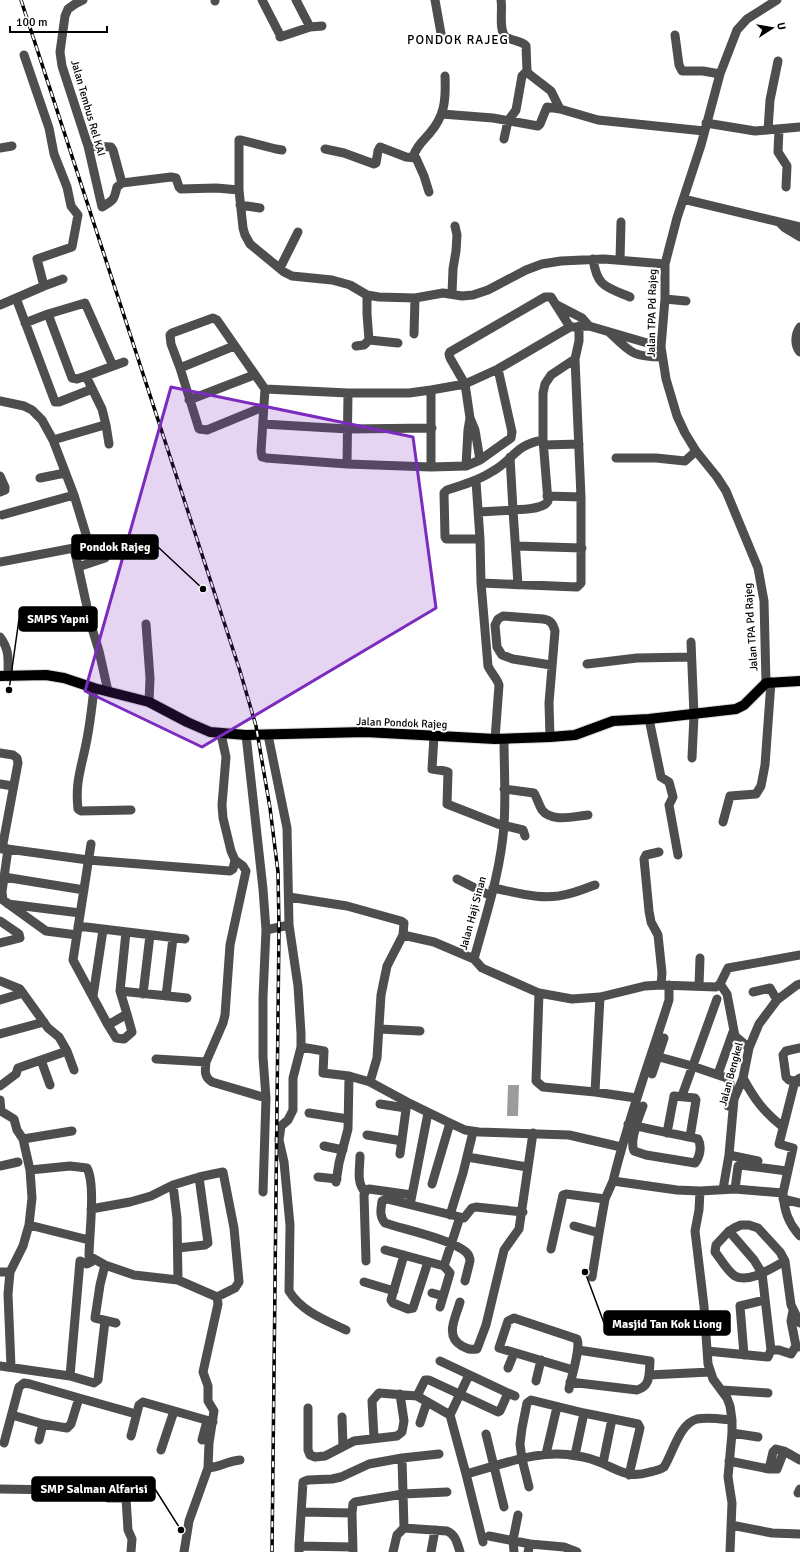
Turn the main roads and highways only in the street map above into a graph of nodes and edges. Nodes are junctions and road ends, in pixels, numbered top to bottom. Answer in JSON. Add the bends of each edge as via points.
{"nodes":[{"id":1,"x":4,"y":676,"type":"edge"},
{"id":2,"x":800,"y":681,"type":"edge"}],
"edges":[{"from":1,"to":2,"type":"main road","name":"Jalan Pondok Rajeg","via":[[46,675],[64,678],[148,702],[187,722],[221,734],[246,736],[365,732],[500,739],[575,735],[613,721],[649,720],[736,709],[744,706],[769,683]]}]}
